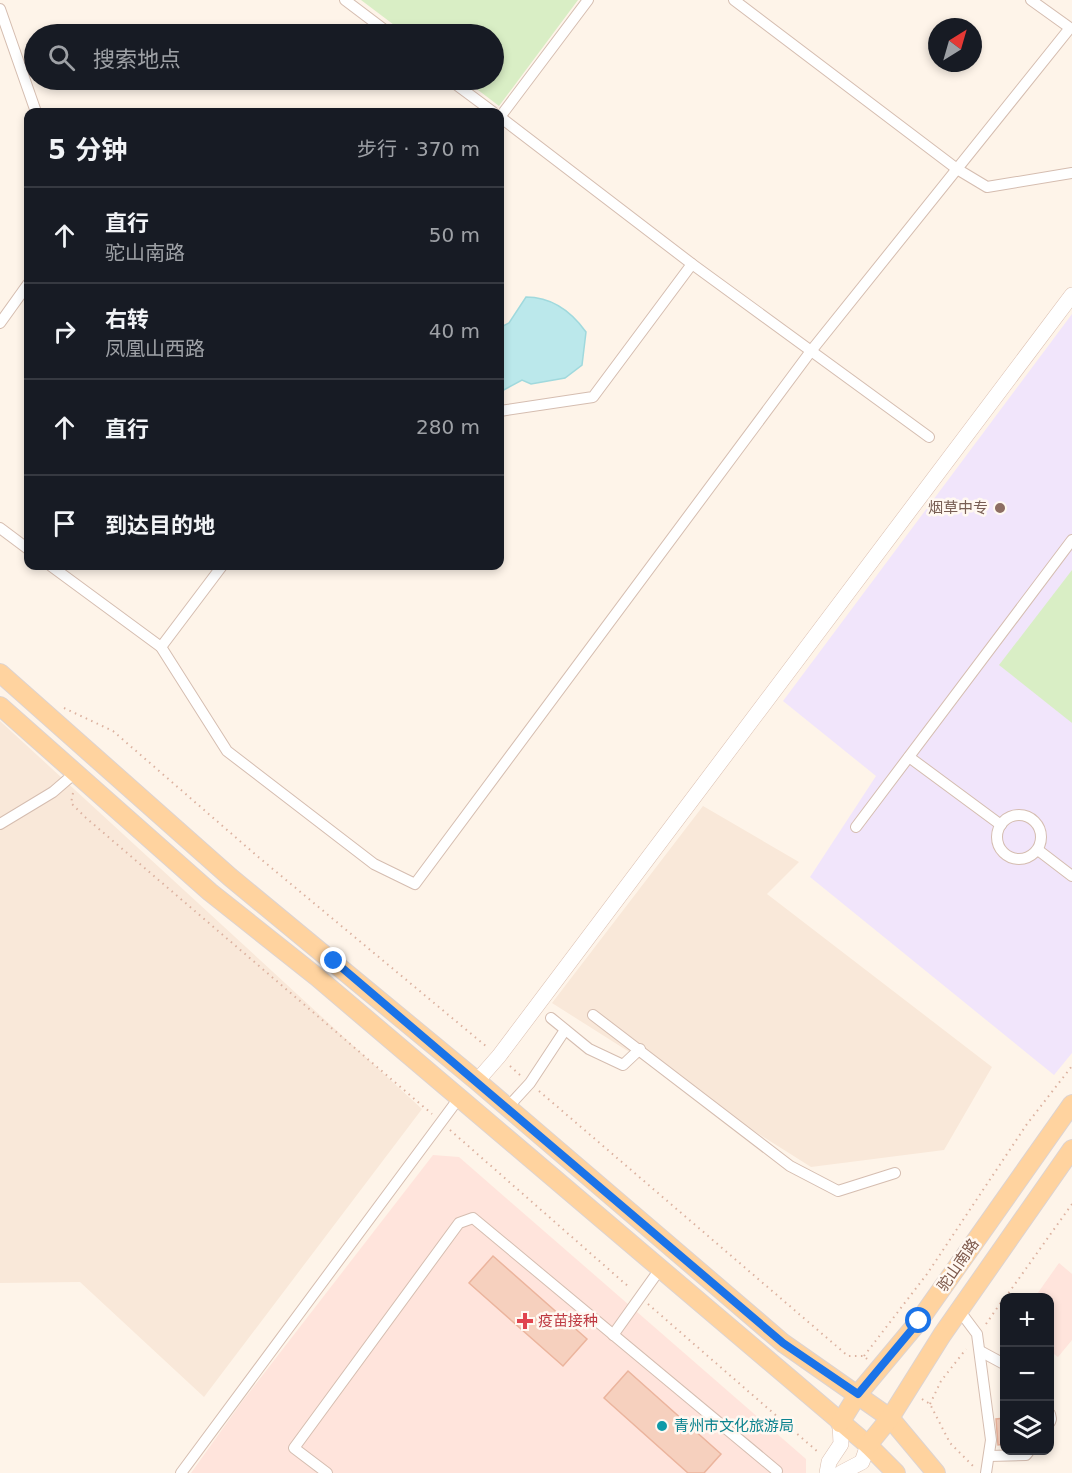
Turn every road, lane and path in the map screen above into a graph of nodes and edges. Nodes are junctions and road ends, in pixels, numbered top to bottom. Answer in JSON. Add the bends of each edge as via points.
{"nodes":[{"id":1,"x":345,"y":0,"type":"edge"},
{"id":2,"x":588,"y":0,"type":"edge"},
{"id":3,"x":734,"y":0,"type":"edge"},
{"id":4,"x":1032,"y":0,"type":"edge"},
{"id":5,"x":0,"y":9,"type":"edge"},
{"id":6,"x":377,"y":24,"type":"edge"},
{"id":7,"x":1071,"y":29,"type":"edge"},
{"id":8,"x":24,"y":78,"type":"edge"},
{"id":9,"x":28,"y":90,"type":"edge"},
{"id":10,"x":463,"y":90,"type":"edge"},
{"id":11,"x":35,"y":108,"type":"edge"},
{"id":12,"x":488,"y":108,"type":"edge"},
{"id":13,"x":504,"y":112,"type":"edge"},
{"id":14,"x":504,"y":120,"type":"edge"},
{"id":15,"x":957,"y":169,"type":"junction"},
{"id":16,"x":1072,"y":173,"type":"edge"},
{"id":17,"x":693,"y":264,"type":"junction"},
{"id":18,"x":24,"y":290,"type":"edge"},
{"id":19,"x":1072,"y":295,"type":"edge"},
{"id":20,"x":0,"y":323,"type":"edge"},
{"id":21,"x":811,"y":351,"type":"junction"},
{"id":22,"x":504,"y":410,"type":"edge"},
{"id":23,"x":928,"y":437,"type":"dead end"},
{"id":24,"x":0,"y":528,"type":"edge"},
{"id":25,"x":1072,"y":540,"type":"edge"},
{"id":26,"x":24,"y":546,"type":"edge"},
{"id":27,"x":56,"y":570,"type":"edge"},
{"id":28,"x":219,"y":570,"type":"edge"},
{"id":29,"x":161,"y":647,"type":"junction"},
{"id":30,"x":0,"y":673,"type":"edge"},
{"id":31,"x":0,"y":706,"type":"edge"},
{"id":32,"x":62,"y":707,"type":"dead end"},
{"id":33,"x":909,"y":757,"type":"junction"},
{"id":34,"x":75,"y":772,"type":"junction"},
{"id":35,"x":0,"y":824,"type":"edge"},
{"id":36,"x":1001,"y":825,"type":"junction"},
{"id":37,"x":856,"y":827,"type":"dead end"},
{"id":38,"x":1038,"y":850,"type":"junction"},
{"id":39,"x":1072,"y":876,"type":"edge"},
{"id":40,"x":593,"y":1015,"type":"dead end"},
{"id":41,"x":552,"y":1018,"type":"dead end"},
{"id":42,"x":565,"y":1030,"type":"junction"},
{"id":43,"x":640,"y":1050,"type":"junction"},
{"id":44,"x":499,"y":1056,"type":"junction"},
{"id":45,"x":1072,"y":1066,"type":"edge"},
{"id":46,"x":477,"y":1081,"type":"junction"},
{"id":47,"x":530,"y":1083,"type":"junction"},
{"id":48,"x":459,"y":1098,"type":"junction"},
{"id":49,"x":1072,"y":1104,"type":"edge"},
{"id":50,"x":508,"y":1107,"type":"junction"},
{"id":51,"x":1072,"y":1149,"type":"edge"},
{"id":52,"x":895,"y":1173,"type":"dead end"},
{"id":53,"x":1072,"y":1204,"type":"edge"},
{"id":54,"x":660,"y":1269,"type":"junction"},
{"id":55,"x":1009,"y":1293,"type":"edge"},
{"id":56,"x":959,"y":1310,"type":"junction"},
{"id":57,"x":613,"y":1335,"type":"junction"},
{"id":58,"x":980,"y":1351,"type":"junction"},
{"id":59,"x":1000,"y":1361,"type":"edge"},
{"id":60,"x":858,"y":1394,"type":"junction"},
{"id":61,"x":930,"y":1404,"type":"dead end"},
{"id":62,"x":890,"y":1418,"type":"junction"},
{"id":63,"x":840,"y":1423,"type":"junction"},
{"id":64,"x":868,"y":1445,"type":"junction"},
{"id":65,"x":1026,"y":1455,"type":"edge"},
{"id":66,"x":989,"y":1456,"type":"junction"},
{"id":67,"x":777,"y":1471,"type":"dead end"},
{"id":68,"x":181,"y":1473,"type":"edge"},
{"id":69,"x":327,"y":1473,"type":"edge"},
{"id":70,"x":827,"y":1473,"type":"edge"},
{"id":71,"x":841,"y":1473,"type":"edge"},
{"id":72,"x":896,"y":1473,"type":"edge"},
{"id":73,"x":936,"y":1473,"type":"edge"},
{"id":74,"x":981,"y":1473,"type":"edge"},
{"id":75,"x":986,"y":1473,"type":"edge"}],
"edges":[{"from":1,"to":6,"type":"street"},
{"from":2,"to":13,"type":"street"},
{"from":3,"to":15,"type":"street"},
{"from":4,"to":7,"type":"street"},
{"from":5,"to":8,"type":"street"},
{"from":7,"to":15,"type":"street"},
{"from":9,"to":11,"type":"street"},
{"from":10,"to":12,"type":"street"},
{"from":14,"to":17,"type":"street"},
{"from":15,"to":16,"type":"street","via":[[987,187]]},
{"from":15,"to":21,"type":"street"},
{"from":17,"to":21,"type":"street"},
{"from":17,"to":22,"type":"street","via":[[593,397]]},
{"from":18,"to":20,"type":"street"},
{"from":19,"to":44,"type":"street"},
{"from":21,"to":23,"type":"street"},
{"from":21,"to":29,"type":"street","via":[[416,884],[374,864],[227,751]]},
{"from":24,"to":26,"type":"street"},
{"from":25,"to":33,"type":"street"},
{"from":27,"to":29,"type":"street"},
{"from":28,"to":29,"type":"street"},
{"from":30,"to":46,"type":"main road","via":[[230,877]]},
{"from":31,"to":34,"type":"main road"},
{"from":32,"to":44,"type":"path","via":[[113,731]]},
{"from":33,"to":36,"type":"street"},
{"from":33,"to":37,"type":"street"},
{"from":34,"to":35,"type":"street","via":[[53,792]]},
{"from":34,"to":48,"type":"main road","via":[[210,892]]},
{"from":36,"to":38,"type":"street","via":[[997,834],[1005,854],[1026,858]]},
{"from":36,"to":38,"type":"street","via":[[1017,815],[1031,818],[1040,829]]},
{"from":38,"to":39,"type":"street"},
{"from":40,"to":43,"type":"street"},
{"from":41,"to":42,"type":"street"},
{"from":42,"to":43,"type":"street","via":[[589,1049],[623,1065]]},
{"from":42,"to":47,"type":"street"},
{"from":43,"to":52,"type":"street","via":[[790,1167],[838,1191]]},
{"from":44,"to":46,"type":"street"},
{"from":44,"to":47,"type":"path"},
{"from":45,"to":47,"type":"path","via":[[1027,1124],[927,1274],[864,1356],[848,1356]]},
{"from":46,"to":50,"type":"main road"},
{"from":47,"to":50,"type":"street"},
{"from":48,"to":54,"type":"main road"},
{"from":48,"to":68,"type":"street"},
{"from":49,"to":60,"type":"main road","name":"驼山南路","via":[[919,1321]]},
{"from":50,"to":60,"type":"main road","via":[[783,1343]]},
{"from":51,"to":56,"type":"main road","name":"驼山南路"},
{"from":53,"to":55,"type":"path"},
{"from":54,"to":57,"type":"street"},
{"from":54,"to":63,"type":"main road"},
{"from":56,"to":58,"type":"street","via":[[977,1334]]},
{"from":56,"to":62,"type":"main road","name":"驼山南路"},
{"from":57,"to":67,"type":"street"},
{"from":57,"to":69,"type":"street","via":[[473,1218],[459,1223],[294,1448]]},
{"from":58,"to":59,"type":"street"},
{"from":58,"to":66,"type":"street","via":[[991,1440]]},
{"from":60,"to":62,"type":"main road"},
{"from":60,"to":63,"type":"main road","name":"驼山南路"},
{"from":61,"to":74,"type":"path","via":[[950,1443]]},
{"from":62,"to":64,"type":"main road","name":"驼山南路"},
{"from":62,"to":73,"type":"main road"},
{"from":63,"to":64,"type":"main road"},
{"from":63,"to":70,"type":"street","via":[[841,1444]]},
{"from":64,"to":71,"type":"street","via":[[862,1462]]},
{"from":64,"to":72,"type":"main road"},
{"from":65,"to":66,"type":"street"},
{"from":66,"to":75,"type":"street"}]}
